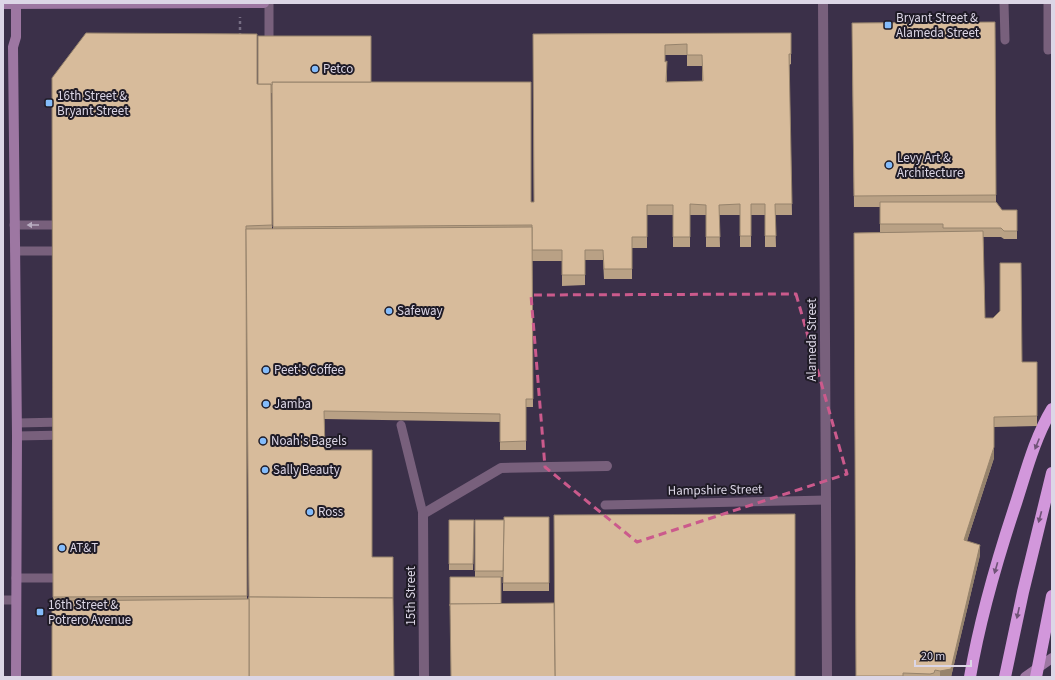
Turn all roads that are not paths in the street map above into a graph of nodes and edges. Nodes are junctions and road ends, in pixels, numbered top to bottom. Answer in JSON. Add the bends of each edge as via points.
{"nodes":[{"id":1,"x":240,"y":3,"type":"edge"},
{"id":2,"x":264,"y":3,"type":"edge"},
{"id":3,"x":269,"y":3,"type":"edge"},
{"id":4,"x":824,"y":3,"type":"edge"},
{"id":5,"x":1004,"y":3,"type":"edge"},
{"id":6,"x":1048,"y":3,"type":"edge"},
{"id":7,"x":3,"y":4,"type":"edge"},
{"id":8,"x":16,"y":4,"type":"edge"},
{"id":9,"x":1006,"y":40,"type":"dead end"},
{"id":10,"x":269,"y":45,"type":"edge"},
{"id":11,"x":1048,"y":50,"type":"dead end"},
{"id":12,"x":72,"y":225,"type":"edge"},
{"id":13,"x":14,"y":226,"type":"junction"},
{"id":14,"x":15,"y":251,"type":"junction"},
{"id":15,"x":72,"y":251,"type":"edge"},
{"id":16,"x":1052,"y":409,"type":"edge"},
{"id":17,"x":72,"y":422,"type":"edge"},
{"id":18,"x":17,"y":423,"type":"junction"},
{"id":19,"x":401,"y":425,"type":"edge"},
{"id":20,"x":73,"y":435,"type":"edge"},
{"id":21,"x":17,"y":436,"type":"junction"},
{"id":22,"x":607,"y":466,"type":"dead end"},
{"id":23,"x":1052,"y":472,"type":"edge"},
{"id":24,"x":826,"y":500,"type":"junction"},
{"id":25,"x":604,"y":505,"type":"dead end"},
{"id":26,"x":423,"y":514,"type":"junction"},
{"id":27,"x":16,"y":578,"type":"junction"},
{"id":28,"x":53,"y":578,"type":"edge"},
{"id":29,"x":1052,"y":596,"type":"edge"},
{"id":30,"x":3,"y":600,"type":"edge"},
{"id":31,"x":16,"y":600,"type":"junction"},
{"id":32,"x":1052,"y":658,"type":"edge"},
{"id":33,"x":16,"y":677,"type":"edge"},
{"id":34,"x":424,"y":677,"type":"edge"},
{"id":35,"x":827,"y":677,"type":"edge"},
{"id":36,"x":970,"y":677,"type":"edge"},
{"id":37,"x":1005,"y":677,"type":"edge"},
{"id":38,"x":1026,"y":677,"type":"edge"},
{"id":39,"x":1036,"y":677,"type":"edge"}],
"edges":[{"from":1,"to":2,"type":"main road"},
{"from":1,"to":8,"type":"main road"},
{"from":3,"to":10,"type":"lane"},
{"from":4,"to":24,"type":"street","name":"Alameda Street"},
{"from":5,"to":9,"type":"lane"},
{"from":6,"to":11,"type":"lane"},
{"from":7,"to":8,"type":"main road"},
{"from":8,"to":13,"type":"main road","via":[[16,37],[13,47]]},
{"from":12,"to":13,"type":"lane","one_way":true},
{"from":13,"to":14,"type":"main road"},
{"from":14,"to":15,"type":"lane"},
{"from":14,"to":18,"type":"main road"},
{"from":16,"to":36,"type":"highway","one_way":true,"via":[[1032,456],[1007,529]]},
{"from":17,"to":18,"type":"lane"},
{"from":18,"to":21,"type":"main road"},
{"from":19,"to":26,"type":"lane"},
{"from":20,"to":21,"type":"lane"},
{"from":21,"to":27,"type":"main road"},
{"from":22,"to":26,"type":"street","via":[[501,468]]},
{"from":23,"to":37,"type":"highway","one_way":true,"via":[[1022,592]]},
{"from":24,"to":25,"type":"lane","name":"Hampshire Street"},
{"from":24,"to":35,"type":"street","name":"Alameda Street"},
{"from":26,"to":34,"type":"street","name":"15th Street"},
{"from":27,"to":28,"type":"lane"},
{"from":27,"to":31,"type":"main road"},
{"from":29,"to":39,"type":"highway"},
{"from":30,"to":31,"type":"lane"},
{"from":31,"to":33,"type":"main road"},
{"from":32,"to":38,"type":"main road"}]}
